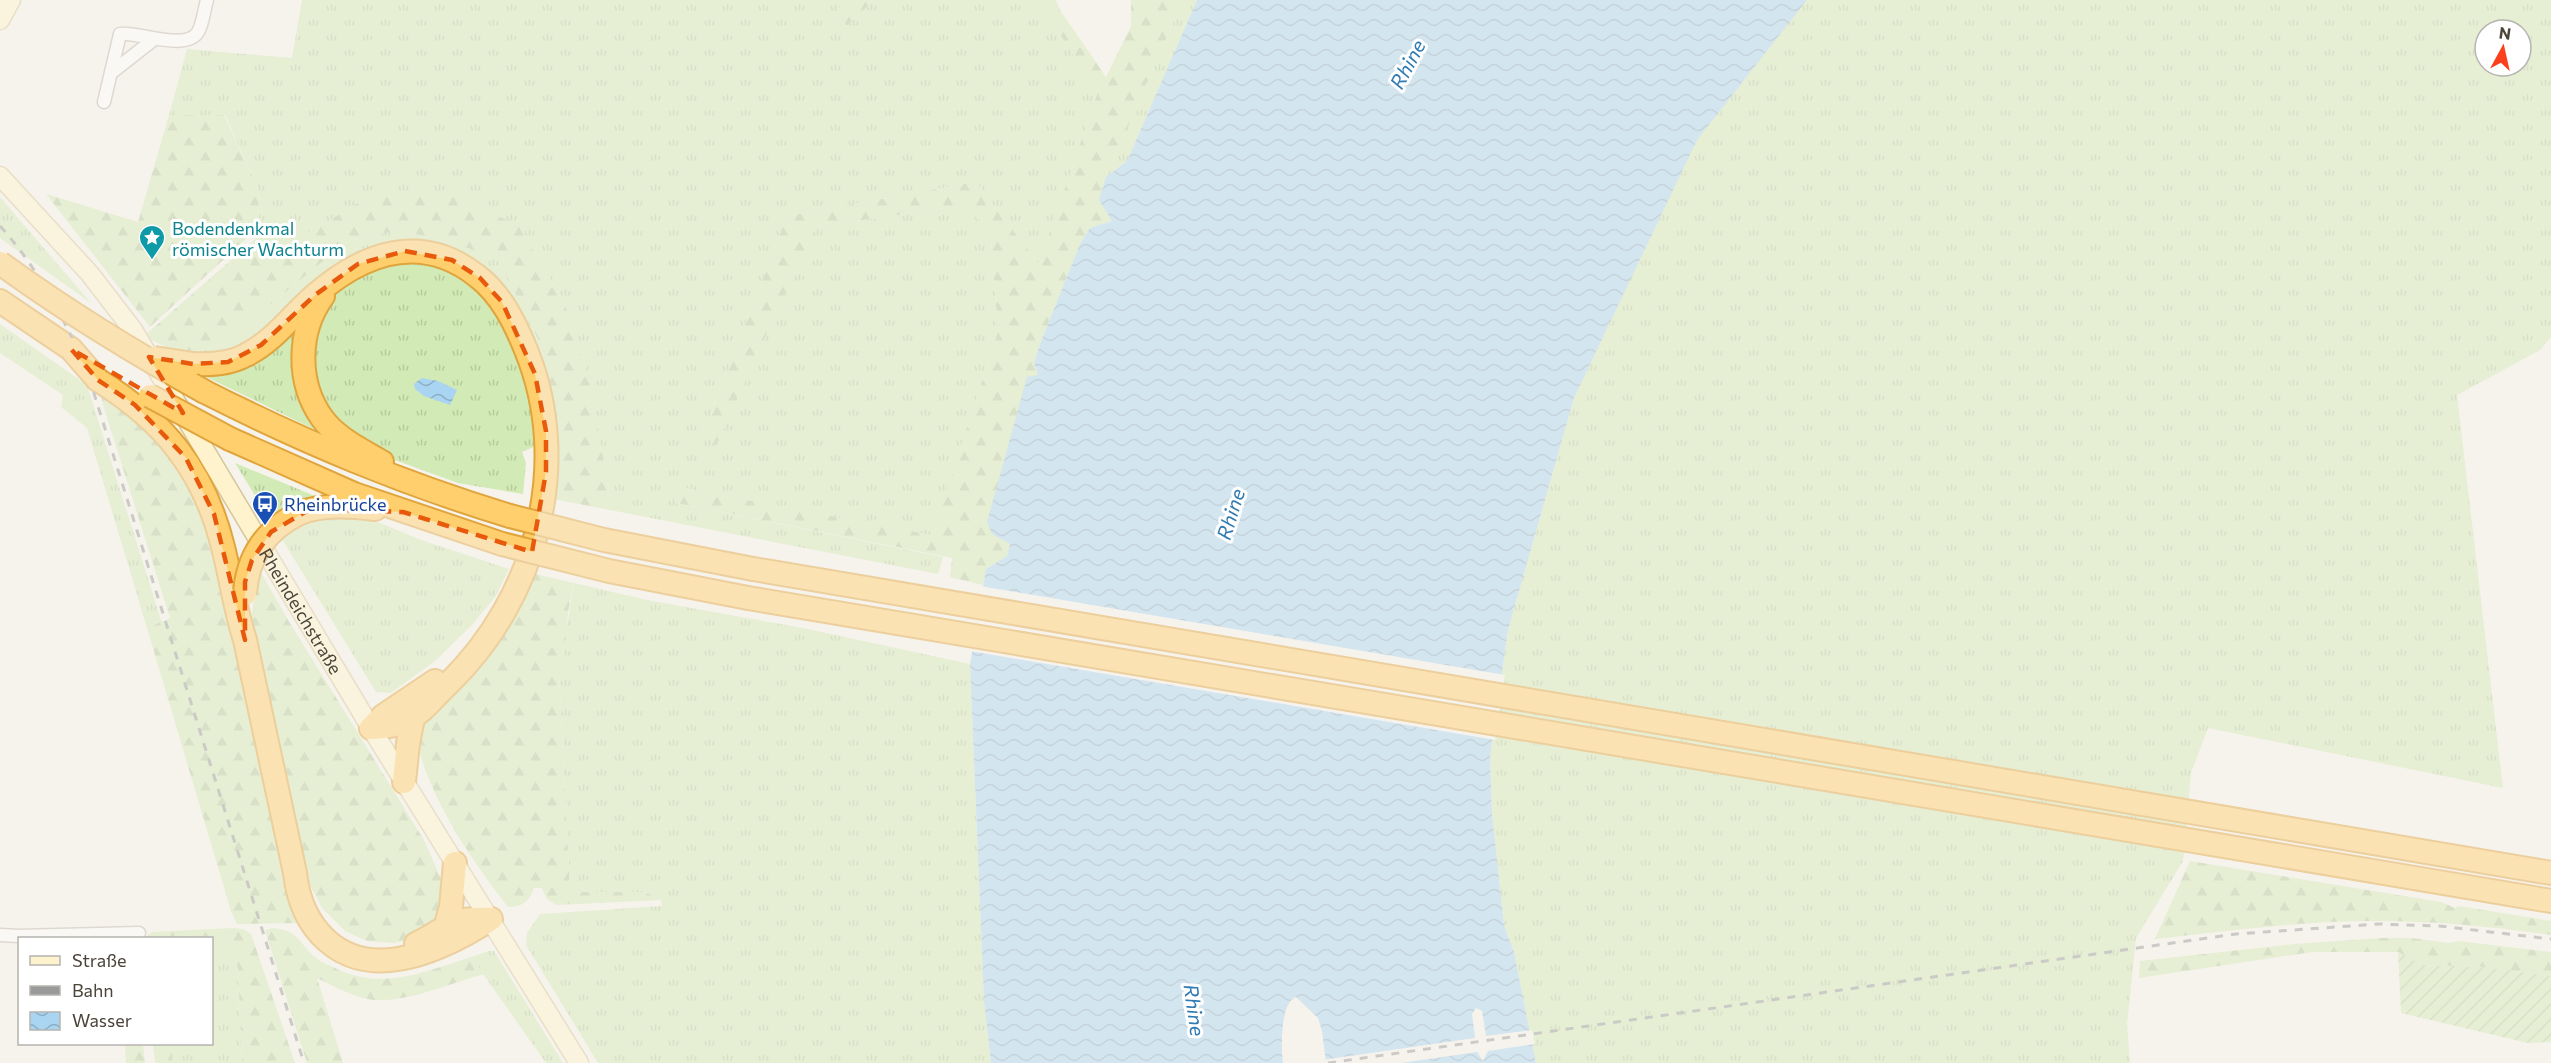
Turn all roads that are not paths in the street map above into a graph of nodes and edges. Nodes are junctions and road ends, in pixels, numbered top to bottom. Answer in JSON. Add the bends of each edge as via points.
{"nodes":[{"id":1,"x":11,"y":0,"type":"edge"},
{"id":2,"x":207,"y":0,"type":"edge"},
{"id":3,"x":0,"y":20,"type":"edge"},
{"id":4,"x":153,"y":40,"type":"junction"},
{"id":5,"x":117,"y":45,"type":"junction"},
{"id":6,"x":128,"y":59,"type":"junction"},
{"id":7,"x":111,"y":73,"type":"junction"},
{"id":8,"x":104,"y":102,"type":"dead end"},
{"id":9,"x":0,"y":176,"type":"edge"},
{"id":10,"x":0,"y":262,"type":"edge"},
{"id":11,"x":333,"y":282,"type":"junction"},
{"id":12,"x":0,"y":301,"type":"edge"},
{"id":13,"x":138,"y":355,"type":"junction"},
{"id":14,"x":96,"y":372,"type":"junction"},
{"id":15,"x":446,"y":497,"type":"junction"},
{"id":16,"x":403,"y":512,"type":"junction"},
{"id":17,"x":493,"y":627,"type":"junction"},
{"id":18,"x":245,"y":640,"type":"junction"},
{"id":19,"x":413,"y":718,"type":"junction"},
{"id":20,"x":371,"y":728,"type":"junction"},
{"id":21,"x":404,"y":782,"type":"junction"},
{"id":22,"x":455,"y":863,"type":"junction"},
{"id":23,"x":295,"y":873,"type":"junction"},
{"id":24,"x":2551,"y":873,"type":"edge"},
{"id":25,"x":2551,"y":901,"type":"edge"},
{"id":26,"x":490,"y":920,"type":"junction"},
{"id":27,"x":446,"y":925,"type":"junction"},
{"id":28,"x":139,"y":933,"type":"dead end"},
{"id":29,"x":0,"y":935,"type":"edge"},
{"id":30,"x":579,"y":1063,"type":"edge"}],
"edges":[{"from":1,"to":3,"type":"main road"},
{"from":2,"to":4,"type":"street","via":[[198,33],[191,39]]},
{"from":4,"to":5,"type":"street","via":[[125,33],[120,34]]},
{"from":4,"to":6,"type":"street"},
{"from":5,"to":6,"type":"street"},
{"from":5,"to":7,"type":"street"},
{"from":6,"to":7,"type":"street"},
{"from":7,"to":8,"type":"street"},
{"from":9,"to":20,"type":"main road","name":"Rheindeichstraße","via":[[90,274],[133,330]]},
{"from":10,"to":13,"type":"highway","bridge":true},
{"from":11,"to":13,"type":"highway","bridge":true,"via":[[276,334],[245,356],[228,362],[194,364]]},
{"from":11,"to":15,"type":"highway","via":[[315,311],[305,339],[304,373],[312,402],[337,433]]},
{"from":11,"to":17,"type":"highway","via":[[358,264],[389,253],[437,255],[480,278],[502,302],[520,336],[535,374],[543,411],[545,493],[538,534],[524,573]]},
{"from":12,"to":14,"type":"highway","bridge":true,"via":[[71,349]]},
{"from":13,"to":15,"type":"highway","bridge":true,"via":[[262,421]]},
{"from":14,"to":16,"type":"highway","bridge":true,"via":[[230,439]]},
{"from":14,"to":18,"type":"highway","via":[[162,430],[186,458],[207,495],[224,548]]},
{"from":15,"to":24,"type":"highway","bridge":true,"via":[[660,552],[854,587]]},
{"from":16,"to":18,"type":"highway","bridge":true,"via":[[336,506],[310,509],[280,524],[263,540],[252,560],[245,594]]},
{"from":16,"to":25,"type":"highway","bridge":true,"via":[[502,544],[609,571],[748,598]]},
{"from":17,"to":19,"type":"highway","via":[[467,666]]},
{"from":17,"to":20,"type":"highway","via":[[446,672]]},
{"from":18,"to":23,"type":"highway"},
{"from":19,"to":20,"type":"highway","via":[[391,728]]},
{"from":19,"to":21,"type":"highway"},
{"from":20,"to":21,"type":"main road","name":"Rheindeichstraße"},
{"from":21,"to":22,"type":"main road","name":"Rheindeichstraße"},
{"from":22,"to":26,"type":"main road","name":"Rheindeichstraße"},
{"from":22,"to":27,"type":"highway"},
{"from":23,"to":26,"type":"highway","via":[[302,907],[316,931],[326,942],[362,958],[416,955],[465,936]]},
{"from":23,"to":27,"type":"highway","via":[[310,904],[348,942],[397,949],[412,945]]},
{"from":26,"to":27,"type":"highway","via":[[460,920]]},
{"from":26,"to":30,"type":"main road","name":"Rheindeichstraße"},
{"from":28,"to":29,"type":"street"}]}
